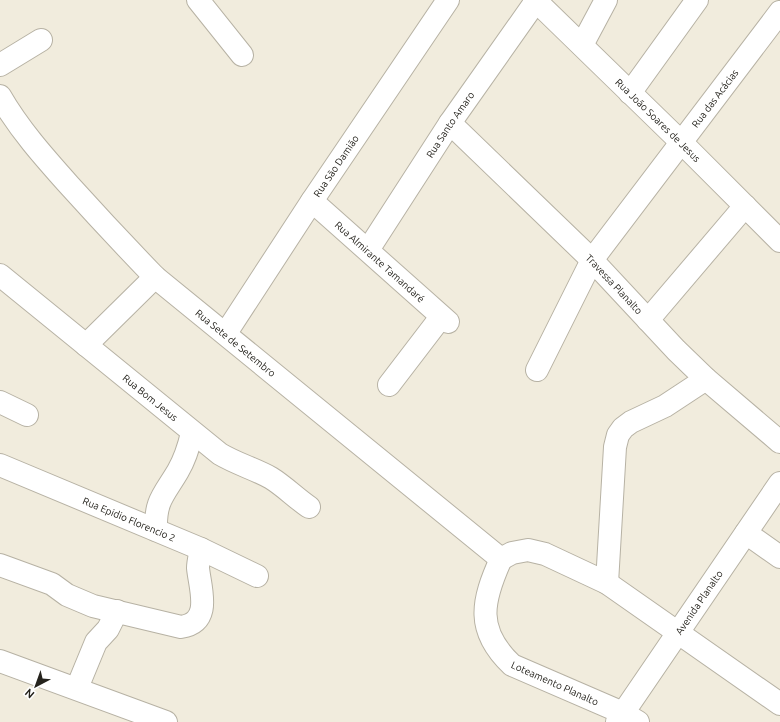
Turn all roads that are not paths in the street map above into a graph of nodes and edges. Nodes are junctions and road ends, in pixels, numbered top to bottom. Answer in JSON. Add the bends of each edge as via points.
{"nodes":[{"id":1,"x":198,"y":0,"type":"edge"},
{"id":2,"x":448,"y":0,"type":"edge"},
{"id":3,"x":606,"y":0,"type":"edge"},
{"id":4,"x":697,"y":0,"type":"edge"},
{"id":5,"x":535,"y":1,"type":"edge"},
{"id":6,"x":777,"y":24,"type":"edge"},
{"id":7,"x":41,"y":40,"type":"dead end"},
{"id":8,"x":582,"y":45,"type":"junction"},
{"id":9,"x":242,"y":55,"type":"dead end"},
{"id":10,"x":0,"y":65,"type":"edge"},
{"id":11,"x":630,"y":93,"type":"junction"},
{"id":12,"x":0,"y":96,"type":"edge"},
{"id":13,"x":450,"y":123,"type":"junction"},
{"id":14,"x":682,"y":142,"type":"junction"},
{"id":15,"x":312,"y":201,"type":"junction"},
{"id":16,"x":744,"y":206,"type":"junction"},
{"id":17,"x":780,"y":241,"type":"edge"},
{"id":18,"x":368,"y":250,"type":"junction"},
{"id":19,"x":592,"y":260,"type":"junction"},
{"id":20,"x":0,"y":275,"type":"edge"},
{"id":21,"x":155,"y":277,"type":"junction"},
{"id":22,"x":648,"y":320,"type":"junction"},
{"id":23,"x":226,"y":333,"type":"junction"},
{"id":24,"x":86,"y":345,"type":"junction"},
{"id":25,"x":537,"y":370,"type":"dead end"},
{"id":26,"x":706,"y":379,"type":"junction"},
{"id":27,"x":389,"y":385,"type":"dead end"},
{"id":28,"x":0,"y":402,"type":"edge"},
{"id":29,"x":27,"y":415,"type":"dead end"},
{"id":30,"x":192,"y":433,"type":"junction"},
{"id":31,"x":780,"y":442,"type":"edge"},
{"id":32,"x":0,"y":465,"type":"edge"},
{"id":33,"x":780,"y":483,"type":"edge"},
{"id":34,"x":308,"y":507,"type":"dead end"},
{"id":35,"x":156,"y":530,"type":"junction"},
{"id":36,"x":746,"y":533,"type":"junction"},
{"id":37,"x":201,"y":549,"type":"junction"},
{"id":38,"x":780,"y":557,"type":"edge"},
{"id":39,"x":501,"y":559,"type":"junction"},
{"id":40,"x":0,"y":565,"type":"edge"},
{"id":41,"x":258,"y":576,"type":"dead end"},
{"id":42,"x":607,"y":583,"type":"junction"},
{"id":43,"x":117,"y":611,"type":"junction"},
{"id":44,"x":678,"y":632,"type":"junction"},
{"id":45,"x":0,"y":661,"type":"edge"},
{"id":46,"x":77,"y":688,"type":"junction"},
{"id":47,"x":780,"y":704,"type":"edge"},
{"id":48,"x":626,"y":719,"type":"edge"},
{"id":49,"x":166,"y":722,"type":"edge"}],
"edges":[{"from":1,"to":9,"type":"street"},
{"from":2,"to":15,"type":"street","name":"Rua São Damião"},
{"from":3,"to":8,"type":"street"},
{"from":4,"to":11,"type":"street"},
{"from":5,"to":8,"type":"street","name":"Rua João Soares de Jesus"},
{"from":5,"to":13,"type":"street","name":"Rua Santo Amaro"},
{"from":6,"to":14,"type":"street","name":"Rua das Acácias"},
{"from":7,"to":10,"type":"street"},
{"from":8,"to":11,"type":"street","name":"Rua João Soares de Jesus"},
{"from":11,"to":14,"type":"street","name":"Rua João Soares de Jesus"},
{"from":12,"to":21,"type":"street","name":"Rua Sete de Setembro","via":[[38,150]]},
{"from":13,"to":18,"type":"street","name":"Rua Santo Amaro"},
{"from":13,"to":19,"type":"street","name":"Travessa Planalto"},
{"from":14,"to":16,"type":"street","name":"Rua João Soares de Jesus"},
{"from":14,"to":19,"type":"street","name":"Rua das Acácias"},
{"from":15,"to":18,"type":"street","name":"Rua Almirante Tamandaré"},
{"from":15,"to":23,"type":"street","name":"Rua São Damião"},
{"from":16,"to":17,"type":"street","name":"Rua João Soares de Jesus"},
{"from":16,"to":22,"type":"street"},
{"from":18,"to":27,"type":"street","name":"Rua Almirante Tamandaré","via":[[445,320]]},
{"from":19,"to":22,"type":"street","name":"Travessa Planalto"},
{"from":19,"to":25,"type":"street","name":"Rua das Acácias"},
{"from":20,"to":24,"type":"street","name":"Rua Bom Jesus"},
{"from":21,"to":23,"type":"street","name":"Rua Sete de Setembro"},
{"from":21,"to":24,"type":"street"},
{"from":22,"to":26,"type":"street","name":"Travessa Planalto"},
{"from":23,"to":39,"type":"street","name":"Rua Sete de Setembro"},
{"from":24,"to":30,"type":"street","name":"Rua Bom Jesus"},
{"from":26,"to":31,"type":"street","name":"Travessa Planalto"},
{"from":26,"to":42,"type":"street","via":[[666,406],[631,422],[618,435],[615,447]]},
{"from":28,"to":29,"type":"street"},
{"from":30,"to":34,"type":"street","name":"Rua Bom Jesus","via":[[231,461],[273,479]]},
{"from":30,"to":35,"type":"street","via":[[184,459],[164,491],[157,508]]},
{"from":32,"to":35,"type":"street","name":"Rua Epidio Florencio 2"},
{"from":33,"to":36,"type":"street","name":"Avenida Planalto"},
{"from":35,"to":37,"type":"street","name":"Rua Epidio Florencio 2"},
{"from":36,"to":38,"type":"street"},
{"from":36,"to":44,"type":"street","name":"Avenida Planalto"},
{"from":37,"to":41,"type":"street","name":"Rua Epidio Florencio 2"},
{"from":37,"to":43,"type":"street","via":[[198,568],[202,585],[201,611],[190,626],[181,627]]},
{"from":39,"to":42,"type":"street","via":[[512,553],[528,550],[545,554]]},
{"from":39,"to":48,"type":"street","name":"Loteamento Planalto","via":[[487,595],[485,618],[495,646],[512,665]]},
{"from":40,"to":43,"type":"street","via":[[52,584],[67,595],[94,606]]},
{"from":42,"to":44,"type":"street"},
{"from":43,"to":46,"type":"street","via":[[108,629],[96,642]]},
{"from":44,"to":47,"type":"street"},
{"from":44,"to":48,"type":"street","name":"Avenida Planalto"},
{"from":45,"to":46,"type":"street"},
{"from":46,"to":49,"type":"street"}]}
